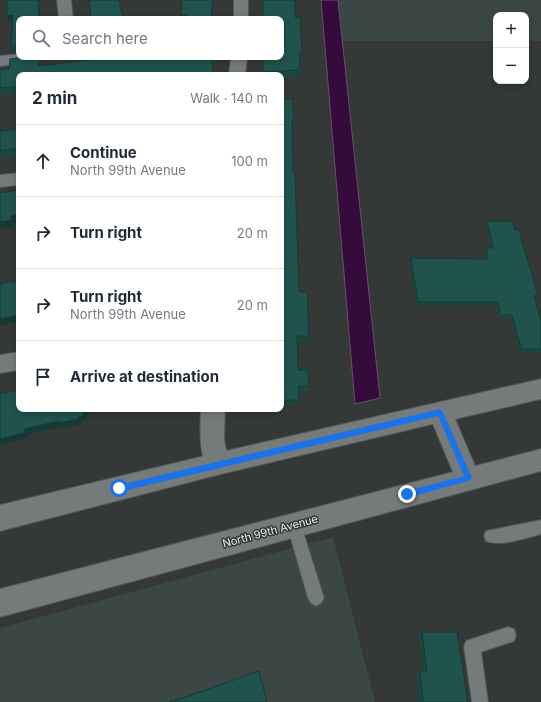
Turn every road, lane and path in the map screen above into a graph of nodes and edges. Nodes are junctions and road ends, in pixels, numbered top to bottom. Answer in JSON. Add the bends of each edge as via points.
{"nodes":[{"id":1,"x":64,"y":0,"type":"edge"},
{"id":2,"x":241,"y":0,"type":"edge"},
{"id":3,"x":66,"y":16,"type":"edge"},
{"id":4,"x":240,"y":16,"type":"edge"},
{"id":5,"x":16,"y":59,"type":"edge"},
{"id":6,"x":239,"y":60,"type":"edge"},
{"id":7,"x":0,"y":61,"type":"edge"},
{"id":8,"x":237,"y":72,"type":"edge"},
{"id":9,"x":16,"y":179,"type":"edge"},
{"id":10,"x":0,"y":181,"type":"edge"},
{"id":11,"x":16,"y":361,"type":"edge"},
{"id":12,"x":0,"y":364,"type":"edge"},
{"id":13,"x":541,"y":389,"type":"edge"},
{"id":14,"x":213,"y":412,"type":"edge"},
{"id":15,"x":440,"y":412,"type":"junction"},
{"id":16,"x":541,"y":460,"type":"edge"},
{"id":17,"x":217,"y":464,"type":"junction"},
{"id":18,"x":468,"y":478,"type":"junction"},
{"id":19,"x":0,"y":518,"type":"edge"},
{"id":20,"x":294,"y":524,"type":"junction"},
{"id":21,"x":541,"y":527,"type":"edge"},
{"id":22,"x":491,"y":536,"type":"dead end"},
{"id":23,"x":316,"y":598,"type":"dead end"},
{"id":24,"x":0,"y":603,"type":"edge"},
{"id":25,"x":508,"y":635,"type":"dead end"},
{"id":26,"x":480,"y":702,"type":"edge"}],
"edges":[{"from":1,"to":3,"type":"main road"},
{"from":2,"to":4,"type":"main road"},
{"from":5,"to":7,"type":"main road"},
{"from":6,"to":8,"type":"main road"},
{"from":9,"to":10,"type":"main road"},
{"from":11,"to":12,"type":"main road"},
{"from":13,"to":15,"type":"main road"},
{"from":14,"to":17,"type":"main road","via":[[212,439]]},
{"from":15,"to":17,"type":"main road"},
{"from":15,"to":18,"type":"main road"},
{"from":16,"to":18,"type":"main road","name":"North 99th Avenue"},
{"from":17,"to":19,"type":"main road"},
{"from":18,"to":20,"type":"main road","name":"North 99th Avenue"},
{"from":20,"to":23,"type":"lane"},
{"from":20,"to":24,"type":"main road","name":"North 99th Avenue"},
{"from":21,"to":22,"type":"lane"},
{"from":25,"to":26,"type":"lane","via":[[472,647]]}]}
